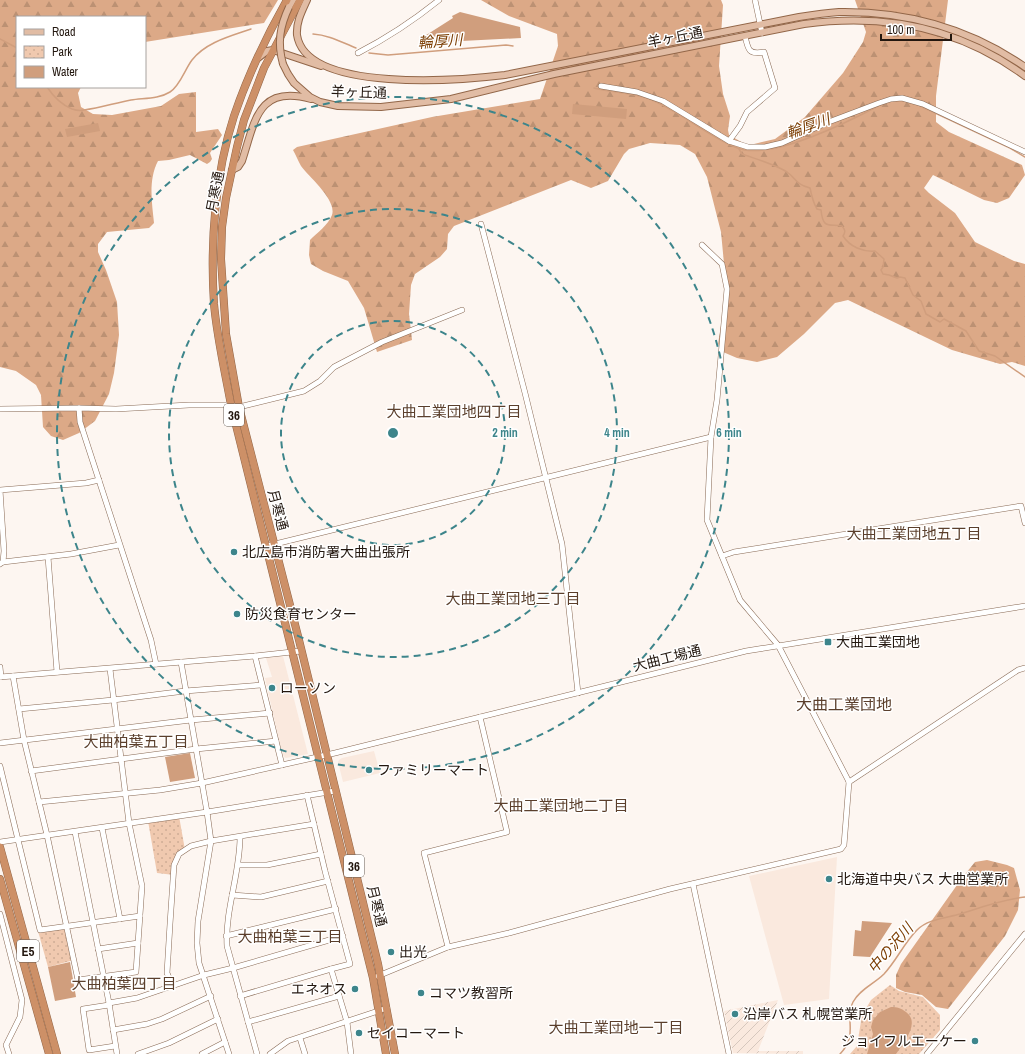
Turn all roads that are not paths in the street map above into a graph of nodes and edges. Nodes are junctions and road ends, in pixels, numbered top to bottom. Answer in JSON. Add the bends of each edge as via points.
{"nodes":[{"id":1,"x":293,"y":0,"type":"edge"},
{"id":2,"x":300,"y":0,"type":"edge"},
{"id":3,"x":307,"y":0,"type":"edge"},
{"id":4,"x":439,"y":0,"type":"edge"},
{"id":5,"x":755,"y":0,"type":"edge"},
{"id":6,"x":288,"y":4,"type":"edge"},
{"id":7,"x":760,"y":24,"type":"junction"},
{"id":8,"x":762,"y":33,"type":"junction"},
{"id":9,"x":745,"y":36,"type":"junction"},
{"id":10,"x":273,"y":50,"type":"junction"},
{"id":11,"x":358,"y":53,"type":"dead end"},
{"id":12,"x":256,"y":59,"type":"junction"},
{"id":13,"x":330,"y":67,"type":"junction"},
{"id":14,"x":1025,"y":67,"type":"edge"},
{"id":15,"x":1025,"y":76,"type":"edge"},
{"id":16,"x":601,"y":86,"type":"dead end"},
{"id":17,"x":320,"y":102,"type":"junction"},
{"id":18,"x":729,"y":141,"type":"junction"},
{"id":19,"x":1025,"y":152,"type":"edge"},
{"id":20,"x":232,"y":170,"type":"junction"},
{"id":21,"x":481,"y":224,"type":"dead end"},
{"id":22,"x":702,"y":245,"type":"dead end"},
{"id":23,"x":462,"y":310,"type":"dead end"},
{"id":24,"x":231,"y":405,"type":"junction"},
{"id":25,"x":239,"y":407,"type":"junction"},
{"id":26,"x":79,"y":408,"type":"junction"},
{"id":27,"x":0,"y":409,"type":"edge"},
{"id":28,"x":710,"y":437,"type":"junction"},
{"id":29,"x":546,"y":477,"type":"junction"},
{"id":30,"x":99,"y":480,"type":"junction"},
{"id":31,"x":1025,"y":523,"type":"edge"},
{"id":32,"x":119,"y":545,"type":"junction"},
{"id":33,"x":270,"y":546,"type":"junction"},
{"id":34,"x":722,"y":556,"type":"junction"},
{"id":35,"x":48,"y":557,"type":"junction"},
{"id":36,"x":1,"y":563,"type":"edge"},
{"id":37,"x":1025,"y":606,"type":"edge"},
{"id":38,"x":778,"y":645,"type":"junction"},
{"id":39,"x":301,"y":651,"type":"junction"},
{"id":40,"x":293,"y":652,"type":"junction"},
{"id":41,"x":255,"y":656,"type":"junction"},
{"id":42,"x":181,"y":662,"type":"junction"},
{"id":43,"x":156,"y":664,"type":"junction"},
{"id":44,"x":0,"y":667,"type":"edge"},
{"id":45,"x":1025,"y":668,"type":"edge"},
{"id":46,"x":110,"y":669,"type":"junction"},
{"id":47,"x":57,"y":672,"type":"junction"},
{"id":48,"x":13,"y":676,"type":"junction"},
{"id":49,"x":0,"y":677,"type":"edge"},
{"id":50,"x":261,"y":685,"type":"junction"},
{"id":51,"x":185,"y":691,"type":"junction"},
{"id":52,"x":578,"y":693,"type":"junction"},
{"id":53,"x":113,"y":700,"type":"junction"},
{"id":54,"x":19,"y":710,"type":"junction"},
{"id":55,"x":270,"y":713,"type":"junction"},
{"id":56,"x":480,"y":717,"type":"junction"},
{"id":57,"x":192,"y":720,"type":"junction"},
{"id":58,"x":117,"y":730,"type":"junction"},
{"id":59,"x":24,"y":740,"type":"junction"},
{"id":60,"x":276,"y":741,"type":"junction"},
{"id":61,"x":0,"y":743,"type":"edge"},
{"id":62,"x":196,"y":749,"type":"junction"},
{"id":63,"x":322,"y":756,"type":"junction"},
{"id":64,"x":120,"y":759,"type":"junction"},
{"id":65,"x":282,"y":765,"type":"junction"},
{"id":66,"x":0,"y":766,"type":"edge"},
{"id":67,"x":31,"y":771,"type":"junction"},
{"id":68,"x":849,"y":782,"type":"junction"},
{"id":69,"x":202,"y":783,"type":"junction"},
{"id":70,"x":332,"y":791,"type":"junction"},
{"id":71,"x":125,"y":793,"type":"junction"},
{"id":72,"x":307,"y":795,"type":"junction"},
{"id":73,"x":39,"y":802,"type":"junction"},
{"id":74,"x":207,"y":812,"type":"junction"},
{"id":75,"x":129,"y":824,"type":"junction"},
{"id":76,"x":314,"y":824,"type":"junction"},
{"id":77,"x":102,"y":828,"type":"junction"},
{"id":78,"x":75,"y":832,"type":"junction"},
{"id":79,"x":47,"y":835,"type":"junction"},
{"id":80,"x":240,"y":837,"type":"junction"},
{"id":81,"x":16,"y":840,"type":"junction"},
{"id":82,"x":211,"y":841,"type":"junction"},
{"id":83,"x":0,"y":842,"type":"edge"},
{"id":84,"x":0,"y":847,"type":"edge"},
{"id":85,"x":321,"y":854,"type":"junction"},
{"id":86,"x":238,"y":866,"type":"junction"},
{"id":87,"x":0,"y":879,"type":"edge"},
{"id":88,"x":328,"y":881,"type":"junction"},
{"id":89,"x":693,"y":884,"type":"junction"},
{"id":90,"x":232,"y":895,"type":"junction"},
{"id":91,"x":336,"y":909,"type":"junction"},
{"id":92,"x":0,"y":914,"type":"edge"},
{"id":93,"x":140,"y":916,"type":"junction"},
{"id":94,"x":120,"y":919,"type":"junction"},
{"id":95,"x":93,"y":922,"type":"junction"},
{"id":96,"x":67,"y":926,"type":"junction"},
{"id":97,"x":1025,"y":934,"type":"edge"},
{"id":98,"x":226,"y":936,"type":"junction"},
{"id":99,"x":343,"y":936,"type":"junction"},
{"id":100,"x":138,"y":943,"type":"junction"},
{"id":101,"x":448,"y":948,"type":"junction"},
{"id":102,"x":98,"y":949,"type":"junction"},
{"id":103,"x":233,"y":968,"type":"junction"},
{"id":104,"x":331,"y":969,"type":"junction"},
{"id":105,"x":204,"y":974,"type":"junction"},
{"id":106,"x":377,"y":976,"type":"junction"},
{"id":107,"x":104,"y":977,"type":"junction"},
{"id":108,"x":172,"y":985,"type":"junction"},
{"id":109,"x":211,"y":996,"type":"junction"},
{"id":110,"x":240,"y":996,"type":"junction"},
{"id":111,"x":339,"y":996,"type":"junction"},
{"id":112,"x":109,"y":1004,"type":"junction"},
{"id":113,"x":387,"y":1008,"type":"junction"},
{"id":114,"x":379,"y":1010,"type":"junction"},
{"id":115,"x":218,"y":1019,"type":"junction"},
{"id":116,"x":248,"y":1022,"type":"junction"},
{"id":117,"x":347,"y":1022,"type":"junction"},
{"id":118,"x":113,"y":1030,"type":"junction"},
{"id":119,"x":300,"y":1038,"type":"junction"},
{"id":120,"x":225,"y":1042,"type":"junction"},
{"id":121,"x":115,"y":1046,"type":"junction"},
{"id":122,"x":9,"y":1054,"type":"edge"},
{"id":123,"x":49,"y":1054,"type":"edge"},
{"id":124,"x":57,"y":1054,"type":"edge"},
{"id":125,"x":117,"y":1054,"type":"edge"},
{"id":126,"x":138,"y":1054,"type":"edge"},
{"id":127,"x":202,"y":1054,"type":"edge"},
{"id":128,"x":229,"y":1054,"type":"edge"},
{"id":129,"x":257,"y":1054,"type":"edge"},
{"id":130,"x":272,"y":1054,"type":"edge"},
{"id":131,"x":305,"y":1054,"type":"edge"},
{"id":132,"x":351,"y":1054,"type":"edge"},
{"id":133,"x":386,"y":1054,"type":"edge"},
{"id":134,"x":395,"y":1054,"type":"edge"},
{"id":135,"x":729,"y":1054,"type":"edge"},
{"id":136,"x":927,"y":1054,"type":"edge"}],
"edges":[{"from":1,"to":6,"type":"main road"},
{"from":2,"to":10,"type":"highway","name":"月寒通","number":"36"},
{"from":3,"to":13,"type":"main road","name":"羊ヶ丘通","via":[[298,23],[299,41],[312,58]]},
{"from":4,"to":11,"type":"street","via":[[385,39]]},
{"from":5,"to":7,"type":"street"},
{"from":6,"to":12,"type":"highway","name":"月寒通","number":"36"},
{"from":6,"to":17,"type":"main road","name":"羊ヶ丘通","bridge":true,"via":[[280,38],[283,64],[294,83]]},
{"from":7,"to":8,"type":"street"},
{"from":7,"to":13,"type":"main road","name":"羊ヶ丘通","via":[[550,67],[466,79],[413,81],[352,73]]},
{"from":7,"to":14,"type":"main road","name":"羊ヶ丘通","via":[[838,12],[892,14],[954,30],[998,50]]},
{"from":8,"to":9,"type":"main road","name":"羊ヶ丘通"},
{"from":8,"to":15,"type":"main road","name":"羊ヶ丘通","via":[[804,24],[842,20],[882,21],[916,26],[971,44],[1009,64]]},
{"from":9,"to":17,"type":"main road","name":"羊ヶ丘通","via":[[554,74],[451,99],[380,107],[338,106]]},
{"from":9,"to":18,"type":"street","via":[[750,51],[756,54],[764,52],[775,88],[747,112]]},
{"from":10,"to":12,"type":"main road"},
{"from":10,"to":13,"type":"main road","name":"羊ヶ丘通"},
{"from":10,"to":20,"type":"highway","name":"月寒通","number":"36","via":[[244,120]]},
{"from":12,"to":24,"type":"highway","name":"月寒通","number":"36","via":[[226,145],[217,200],[214,240],[214,304]]},
{"from":16,"to":18,"type":"street","via":[[637,92],[663,101]]},
{"from":17,"to":20,"type":"main road","name":"羊ヶ丘通","via":[[292,95],[278,97],[265,104],[254,121],[242,161]]},
{"from":18,"to":19,"type":"street","via":[[748,147],[782,143],[879,103],[902,98],[923,104]]},
{"from":20,"to":25,"type":"highway","name":"月寒通","number":"36","via":[[222,227],[221,258],[226,334]]},
{"from":21,"to":29,"type":"street"},
{"from":22,"to":28,"type":"street","via":[[722,264],[727,288],[717,400]]},
{"from":23,"to":25,"type":"street","via":[[382,342],[334,367],[320,381],[304,391]]},
{"from":24,"to":25,"type":"street"},
{"from":24,"to":26,"type":"street"},
{"from":24,"to":33,"type":"highway","name":"月寒通","number":"36"},
{"from":25,"to":33,"type":"highway","name":"月寒通","number":"36"},
{"from":26,"to":27,"type":"street"},
{"from":26,"to":30,"type":"street","via":[[80,422]]},
{"from":28,"to":29,"type":"street"},
{"from":28,"to":34,"type":"street","via":[[707,520]]},
{"from":29,"to":33,"type":"street"},
{"from":29,"to":52,"type":"street","via":[[562,544]]},
{"from":30,"to":32,"type":"street"},
{"from":30,"to":36,"type":"street","via":[[0,490],[4,551]]},
{"from":31,"to":34,"type":"street","via":[[1021,506]]},
{"from":32,"to":35,"type":"street"},
{"from":32,"to":43,"type":"street","via":[[151,640]]},
{"from":33,"to":39,"type":"highway","name":"月寒通","number":"36"},
{"from":33,"to":40,"type":"highway","name":"月寒通","number":"36"},
{"from":34,"to":38,"type":"street","via":[[740,600]]},
{"from":35,"to":36,"type":"street"},
{"from":35,"to":47,"type":"street"},
{"from":37,"to":38,"type":"street","name":"大曲工場通"},
{"from":38,"to":52,"type":"street","name":"大曲工場通","via":[[739,652]]},
{"from":38,"to":68,"type":"street"},
{"from":39,"to":40,"type":"street"},
{"from":39,"to":63,"type":"highway","name":"月寒通","number":"36"},
{"from":40,"to":41,"type":"street"},
{"from":40,"to":63,"type":"highway","name":"月寒通","number":"36"},
{"from":41,"to":42,"type":"street"},
{"from":41,"to":50,"type":"street"},
{"from":42,"to":43,"type":"street"},
{"from":42,"to":51,"type":"street"},
{"from":43,"to":46,"type":"street"},
{"from":44,"to":49,"type":"street"},
{"from":45,"to":68,"type":"street","via":[[1018,670]]},
{"from":46,"to":47,"type":"street"},
{"from":46,"to":53,"type":"street"},
{"from":47,"to":48,"type":"street"},
{"from":48,"to":49,"type":"street"},
{"from":48,"to":54,"type":"street"},
{"from":50,"to":51,"type":"street"},
{"from":50,"to":55,"type":"street"},
{"from":51,"to":53,"type":"street"},
{"from":51,"to":57,"type":"street"},
{"from":52,"to":56,"type":"street","name":"大曲工場通"},
{"from":53,"to":54,"type":"street"},
{"from":53,"to":58,"type":"street"},
{"from":54,"to":59,"type":"street"},
{"from":55,"to":57,"type":"street"},
{"from":55,"to":60,"type":"street"},
{"from":56,"to":63,"type":"street","name":"大曲工場通"},
{"from":56,"to":101,"type":"street","via":[[507,832],[424,853]]},
{"from":57,"to":58,"type":"street"},
{"from":57,"to":62,"type":"street"},
{"from":58,"to":59,"type":"street"},
{"from":58,"to":64,"type":"street"},
{"from":59,"to":61,"type":"street"},
{"from":59,"to":67,"type":"street"},
{"from":60,"to":62,"type":"street"},
{"from":60,"to":65,"type":"street"},
{"from":62,"to":64,"type":"street"},
{"from":62,"to":69,"type":"street"},
{"from":63,"to":65,"type":"street","name":"大曲工場通"},
{"from":63,"to":70,"type":"highway","name":"月寒通","number":"36"},
{"from":64,"to":67,"type":"street"},
{"from":64,"to":71,"type":"street"},
{"from":65,"to":69,"type":"street","name":"大曲工場通"},
{"from":66,"to":81,"type":"street"},
{"from":67,"to":73,"type":"street"},
{"from":68,"to":89,"type":"street","via":[[844,845],[841,849]]},
{"from":69,"to":71,"type":"street","name":"大曲工場通"},
{"from":69,"to":74,"type":"street"},
{"from":70,"to":72,"type":"street"},
{"from":70,"to":106,"type":"highway","name":"月寒通","number":"36"},
{"from":71,"to":73,"type":"street","name":"大曲工場通"},
{"from":71,"to":75,"type":"street"},
{"from":72,"to":74,"type":"street"},
{"from":72,"to":76,"type":"street"},
{"from":73,"to":79,"type":"street"},
{"from":74,"to":75,"type":"street"},
{"from":74,"to":82,"type":"street"},
{"from":75,"to":77,"type":"street"},
{"from":75,"to":93,"type":"street","via":[[142,886]]},
{"from":76,"to":80,"type":"street"},
{"from":76,"to":85,"type":"street"},
{"from":77,"to":78,"type":"street"},
{"from":77,"to":94,"type":"street"},
{"from":78,"to":79,"type":"street"},
{"from":78,"to":95,"type":"street"},
{"from":79,"to":81,"type":"street"},
{"from":79,"to":96,"type":"street"},
{"from":80,"to":82,"type":"street"},
{"from":80,"to":86,"type":"street"},
{"from":81,"to":83,"type":"street"},
{"from":81,"to":96,"type":"street","via":[[40,930]]},
{"from":82,"to":105,"type":"street","via":[[197,943],[199,963]]},
{"from":82,"to":108,"type":"street","via":[[191,846],[179,854],[174,865],[168,973]]},
{"from":84,"to":124,"type":"highway","number":"E5"},
{"from":85,"to":86,"type":"street","via":[[267,865]]},
{"from":85,"to":88,"type":"street"},
{"from":86,"to":90,"type":"street"},
{"from":87,"to":123,"type":"highway","number":"E5"},
{"from":88,"to":90,"type":"street","via":[[261,897]]},
{"from":88,"to":91,"type":"street"},
{"from":89,"to":101,"type":"street"},
{"from":89,"to":135,"type":"street"},
{"from":90,"to":98,"type":"street"},
{"from":91,"to":98,"type":"street"},
{"from":91,"to":99,"type":"street"},
{"from":92,"to":122,"type":"street","via":[[22,1000],[20,1018],[6,1045]]},
{"from":93,"to":94,"type":"street"},
{"from":93,"to":100,"type":"street"},
{"from":94,"to":95,"type":"street"},
{"from":95,"to":96,"type":"street"},
{"from":95,"to":102,"type":"street"},
{"from":96,"to":107,"type":"street","via":[[78,980]]},
{"from":97,"to":136,"type":"street"},
{"from":98,"to":103,"type":"street"},
{"from":99,"to":103,"type":"street"},
{"from":99,"to":104,"type":"street","via":[[350,964]]},
{"from":100,"to":102,"type":"street"},
{"from":100,"to":107,"type":"street","via":[[136,972]]},
{"from":101,"to":106,"type":"street"},
{"from":102,"to":107,"type":"street"},
{"from":103,"to":105,"type":"street"},
{"from":103,"to":110,"type":"street"},
{"from":104,"to":110,"type":"street"},
{"from":104,"to":111,"type":"street"},
{"from":105,"to":108,"type":"street"},
{"from":105,"to":109,"type":"street"},
{"from":106,"to":113,"type":"highway","name":"月寒通","number":"36"},
{"from":106,"to":114,"type":"highway","name":"月寒通","number":"36"},
{"from":107,"to":112,"type":"street"},
{"from":108,"to":112,"type":"street","via":[[136,998]]},
{"from":109,"to":115,"type":"street"},
{"from":109,"to":118,"type":"street","via":[[147,1024]]},
{"from":110,"to":116,"type":"street"},
{"from":111,"to":116,"type":"street"},
{"from":111,"to":117,"type":"street"},
{"from":112,"to":118,"type":"street"},
{"from":112,"to":121,"type":"street","via":[[83,1009],[89,1050]]},
{"from":113,"to":114,"type":"street"},
{"from":113,"to":134,"type":"highway","name":"月寒通","number":"36"},
{"from":114,"to":117,"type":"street"},
{"from":114,"to":133,"type":"highway","name":"月寒通","number":"36"},
{"from":115,"to":120,"type":"street"},
{"from":115,"to":126,"type":"street","via":[[169,1043]]},
{"from":116,"to":129,"type":"street"},
{"from":117,"to":119,"type":"street"},
{"from":117,"to":132,"type":"street"},
{"from":118,"to":121,"type":"street"},
{"from":119,"to":130,"type":"street","via":[[288,1041]]},
{"from":119,"to":131,"type":"street"},
{"from":120,"to":127,"type":"street"},
{"from":120,"to":128,"type":"street"},
{"from":121,"to":125,"type":"street"}]}
